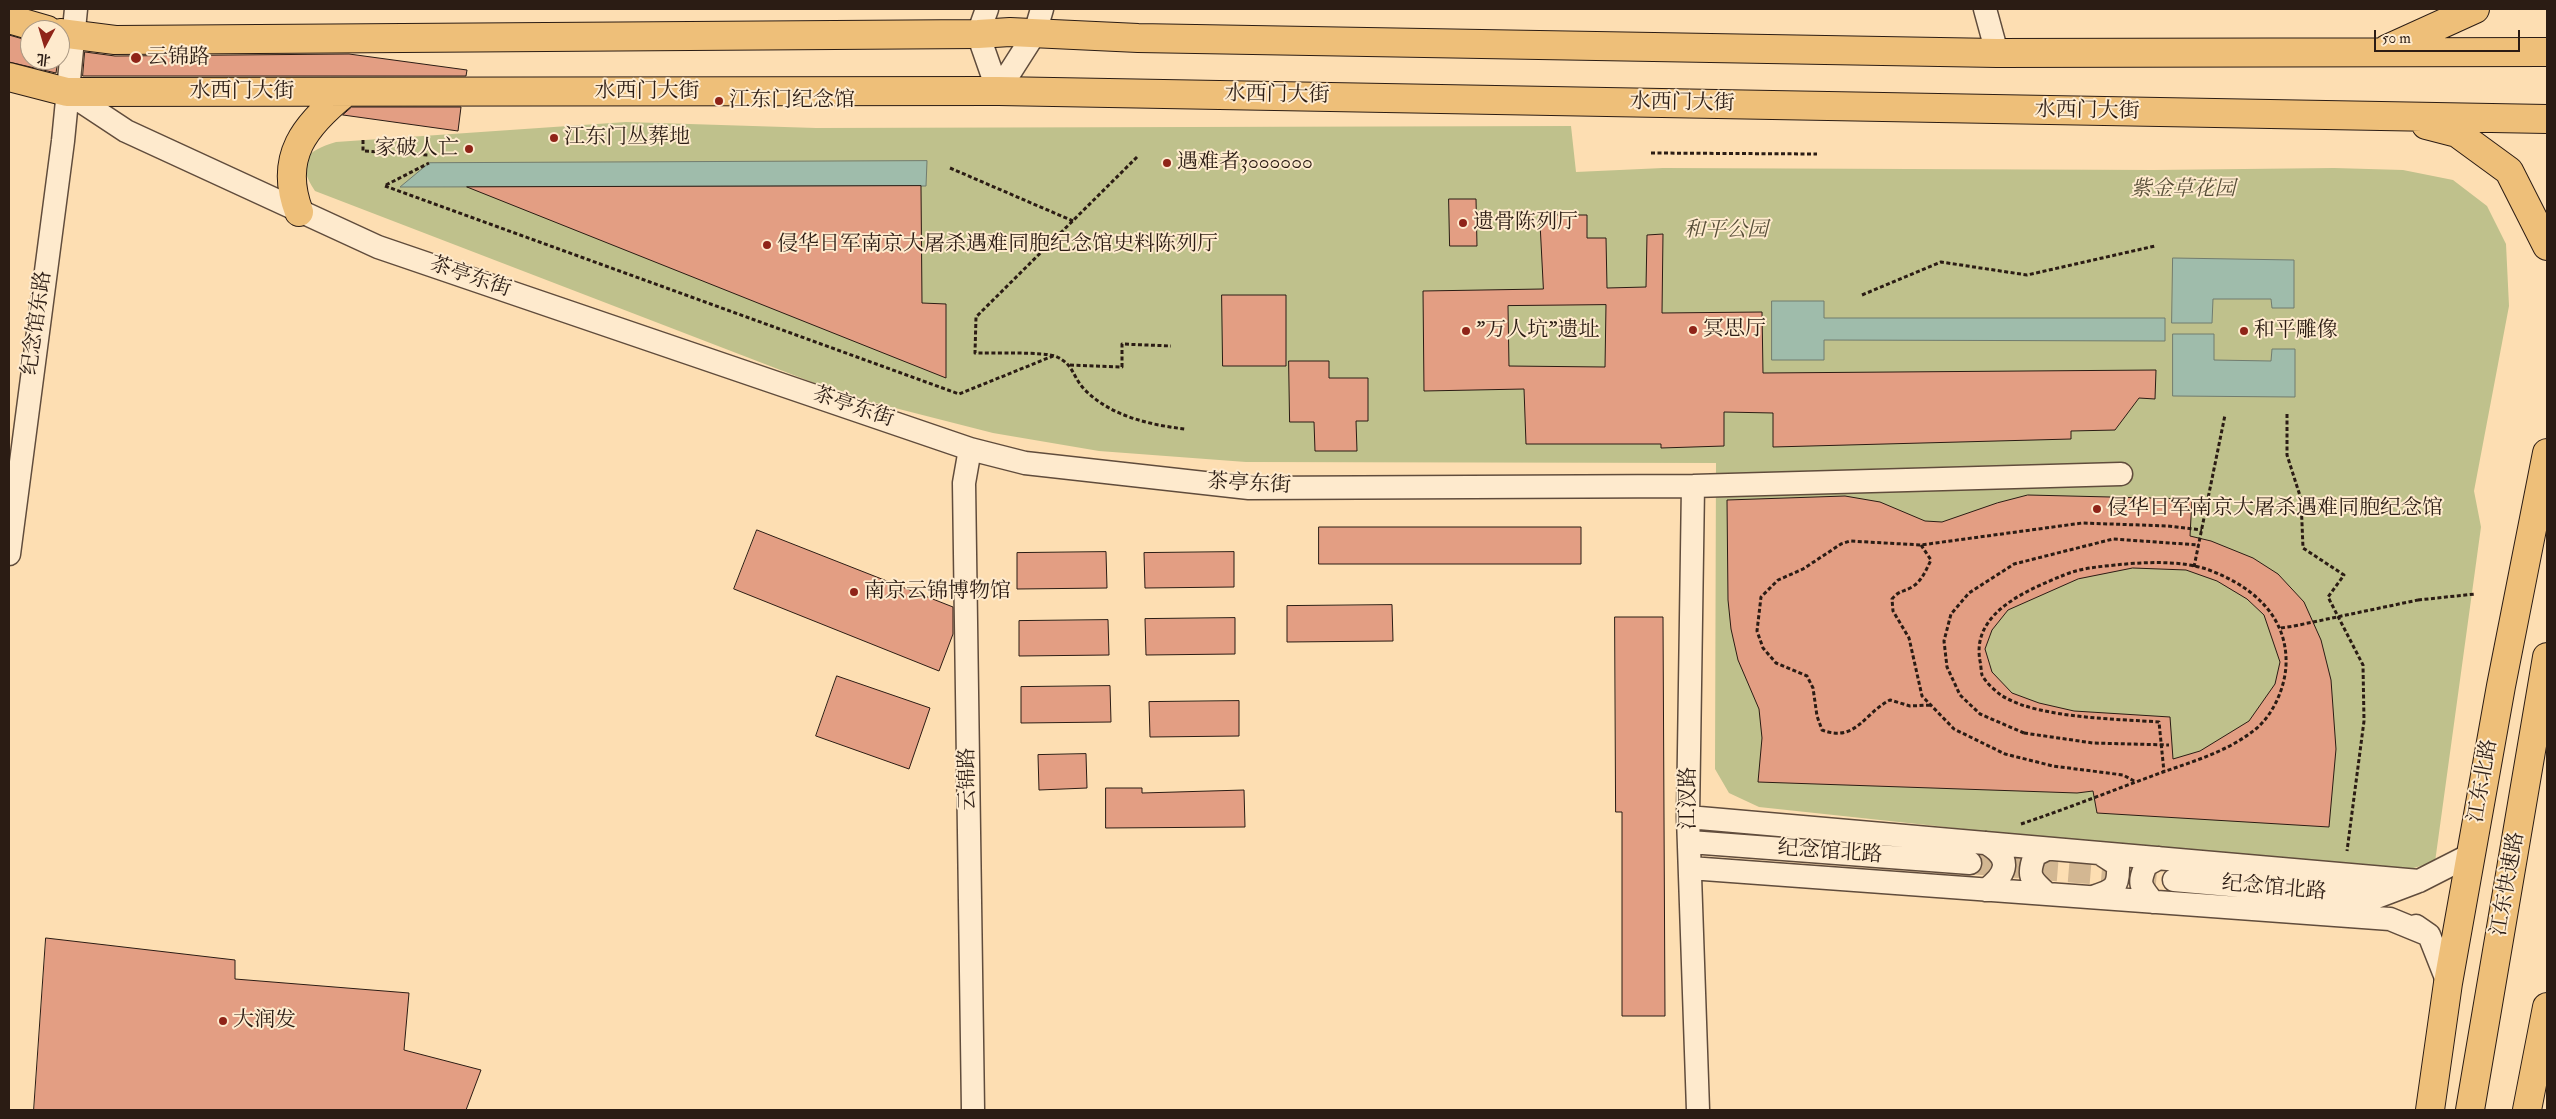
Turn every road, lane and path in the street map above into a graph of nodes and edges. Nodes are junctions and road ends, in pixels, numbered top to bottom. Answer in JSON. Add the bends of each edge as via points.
{"nodes":[{"id":1,"x":76,"y":9,"type":"edge"},
{"id":2,"x":987,"y":9,"type":"edge"},
{"id":3,"x":1985,"y":9,"type":"edge"},
{"id":4,"x":2475,"y":9,"type":"edge"},
{"id":5,"x":1038,"y":21,"type":"edge"},
{"id":6,"x":70,"y":26,"type":"edge"},
{"id":7,"x":70,"y":34,"type":"edge"},
{"id":8,"x":978,"y":34,"type":"junction"},
{"id":9,"x":2379,"y":52,"type":"junction"},
{"id":10,"x":2547,"y":52,"type":"edge"},
{"id":11,"x":1997,"y":53,"type":"junction"},
{"id":12,"x":68,"y":70,"type":"edge"},
{"id":13,"x":9,"y":77,"type":"edge"},
{"id":14,"x":998,"y":91,"type":"junction"},
{"id":15,"x":68,"y":92,"type":"junction"},
{"id":16,"x":346,"y":92,"type":"junction"},
{"id":17,"x":2400,"y":117,"type":"junction"},
{"id":18,"x":2547,"y":119,"type":"edge"},
{"id":19,"x":363,"y":140,"type":"dead end"},
{"id":20,"x":1651,"y":153,"type":"dead end"},
{"id":21,"x":1817,"y":154,"type":"dead end"},
{"id":22,"x":428,"y":155,"type":"dead end"},
{"id":23,"x":1137,"y":157,"type":"dead end"},
{"id":24,"x":429,"y":163,"type":"dead end"},
{"id":25,"x":950,"y":168,"type":"dead end"},
{"id":26,"x":299,"y":212,"type":"junction"},
{"id":27,"x":1073,"y":221,"type":"junction"},
{"id":28,"x":2155,"y":246,"type":"dead end"},
{"id":29,"x":2547,"y":246,"type":"edge"},
{"id":30,"x":1862,"y":295,"type":"dead end"},
{"id":31,"x":1171,"y":346,"type":"dead end"},
{"id":32,"x":1053,"y":356,"type":"junction"},
{"id":33,"x":1070,"y":365,"type":"junction"},
{"id":34,"x":2287,"y":414,"type":"dead end"},
{"id":35,"x":2225,"y":415,"type":"dead end"},
{"id":36,"x":1185,"y":429,"type":"dead end"},
{"id":37,"x":970,"y":449,"type":"junction"},
{"id":38,"x":2547,"y":453,"type":"edge"},
{"id":39,"x":2121,"y":474,"type":"dead end"},
{"id":40,"x":1693,"y":486,"type":"junction"},
{"id":41,"x":2202,"y":530,"type":"junction"},
{"id":42,"x":1921,"y":545,"type":"junction"},
{"id":43,"x":2198,"y":546,"type":"junction"},
{"id":44,"x":9,"y":554,"type":"edge"},
{"id":45,"x":2194,"y":567,"type":"junction"},
{"id":46,"x":2475,"y":594,"type":"dead end"},
{"id":47,"x":2280,"y":628,"type":"junction"},
{"id":48,"x":2547,"y":657,"type":"edge"},
{"id":49,"x":1930,"y":705,"type":"junction"},
{"id":50,"x":2169,"y":745,"type":"dead end"},
{"id":51,"x":2164,"y":772,"type":"junction"},
{"id":52,"x":2137,"y":782,"type":"junction"},
{"id":53,"x":1688,"y":817,"type":"junction"},
{"id":54,"x":2021,"y":824,"type":"dead end"},
{"id":55,"x":1690,"y":842,"type":"junction"},
{"id":56,"x":1986,"y":843,"type":"junction"},
{"id":57,"x":2047,"y":849,"type":"junction"},
{"id":58,"x":2347,"y":851,"type":"dead end"},
{"id":59,"x":2101,"y":854,"type":"junction"},
{"id":60,"x":2472,"y":854,"type":"junction"},
{"id":61,"x":2159,"y":858,"type":"junction"},
{"id":62,"x":1970,"y":863,"type":"tunnel mouth"},
{"id":63,"x":1690,"y":868,"type":"junction"},
{"id":64,"x":2174,"y":880,"type":"tunnel mouth"},
{"id":65,"x":2419,"y":881,"type":"junction"},
{"id":66,"x":1986,"y":890,"type":"junction"},
{"id":67,"x":2046,"y":893,"type":"junction"},
{"id":68,"x":2093,"y":897,"type":"junction"},
{"id":69,"x":2374,"y":898,"type":"junction"},
{"id":70,"x":2152,"y":902,"type":"junction"},
{"id":71,"x":2429,"y":935,"type":"junction"},
{"id":72,"x":2448,"y":983,"type":"junction"},
{"id":73,"x":2547,"y":1007,"type":"edge"},
{"id":74,"x":2547,"y":1040,"type":"edge"},
{"id":75,"x":2476,"y":1080,"type":"junction"},
{"id":76,"x":974,"y":1110,"type":"edge"},
{"id":77,"x":1698,"y":1110,"type":"edge"},
{"id":78,"x":2430,"y":1110,"type":"edge"},
{"id":79,"x":2466,"y":1110,"type":"edge"},
{"id":80,"x":2470,"y":1110,"type":"edge"},
{"id":81,"x":2527,"y":1110,"type":"edge"},
{"id":82,"x":2543,"y":1110,"type":"edge"}],
"edges":[{"from":1,"to":6,"type":"street","name":"纪念馆东路"},
{"from":2,"to":8,"type":"street"},
{"from":3,"to":11,"type":"street"},
{"from":4,"to":9,"type":"main road"},
{"from":5,"to":8,"type":"main road"},
{"from":5,"to":11,"type":"main road","via":[[1138,38]]},
{"from":5,"to":14,"type":"street"},
{"from":7,"to":8,"type":"main road","via":[[125,40]]},
{"from":8,"to":14,"type":"street"},
{"from":9,"to":10,"type":"main road"},
{"from":9,"to":11,"type":"main road"},
{"from":12,"to":15,"type":"street","name":"纪念馆东路"},
{"from":13,"to":15,"type":"main road","name":"水西门大街"},
{"from":14,"to":16,"type":"main road","name":"水西门大街"},
{"from":14,"to":17,"type":"main road","name":"水西门大街"},
{"from":15,"to":16,"type":"main road","name":"水西门大街"},
{"from":15,"to":26,"type":"street","name":"茶亭东街","via":[[126,131]]},
{"from":15,"to":44,"type":"street","name":"纪念馆东路"},
{"from":16,"to":26,"type":"main road","via":[[314,120],[298,144],[292,166],[291,192]]},
{"from":17,"to":18,"type":"main road","name":"水西门大街"},
{"from":17,"to":29,"type":"main road","via":[[2456,133],[2509,171]]},
{"from":19,"to":22,"type":"path","via":[[363,151]]},
{"from":20,"to":21,"type":"path"},
{"from":23,"to":27,"type":"path"},
{"from":24,"to":32,"type":"path","via":[[385,186],[958,394]]},
{"from":25,"to":27,"type":"path"},
{"from":26,"to":37,"type":"street","name":"茶亭东街","via":[[378,247]]},
{"from":27,"to":32,"type":"path","via":[[976,317],[975,352]]},
{"from":28,"to":30,"type":"path","via":[[2027,275],[1941,262]]},
{"from":31,"to":33,"type":"path","via":[[1122,344],[1122,367]]},
{"from":32,"to":33,"type":"path"},
{"from":33,"to":36,"type":"path","via":[[1079,384],[1102,404],[1136,419]]},
{"from":34,"to":58,"type":"path","via":[[2287,455],[2301,499],[2303,548],[2344,575],[2328,597],[2363,665],[2364,721]]},
{"from":35,"to":41,"type":"path"},
{"from":37,"to":40,"type":"street","name":"茶亭东街","via":[[1025,463],[1249,488]]},
{"from":37,"to":76,"type":"street","name":"云锦路","via":[[964,483]]},
{"from":38,"to":60,"type":"main road","name":"江东北路"},
{"from":39,"to":40,"type":"street","name":"茶亭东街"},
{"from":40,"to":53,"type":"street","name":"江汊路"},
{"from":41,"to":42,"type":"path","via":[[2082,523]]},
{"from":41,"to":43,"type":"path"},
{"from":42,"to":49,"type":"path","via":[[1931,560],[1923,578],[1892,599],[1893,611],[1909,638],[1922,696]]},
{"from":42,"to":49,"type":"path","via":[[1850,541],[1841,544],[1803,569],[1778,580],[1762,597],[1757,631],[1763,648],[1776,662],[1807,676],[1813,688],[1822,730],[1835,735],[1856,729],[1878,706],[1890,700],[1910,706]]},
{"from":43,"to":45,"type":"path"},
{"from":43,"to":50,"type":"path","bridge":true,"via":[[2113,539],[2014,564],[1969,593],[1951,614],[1944,641],[1947,667],[1960,695],[1980,714],[2024,733],[2093,743]]},
{"from":45,"to":47,"type":"path","via":[[2208,570],[2240,586],[2267,605]]},
{"from":45,"to":51,"type":"path","via":[[2136,563],[2078,569],[2030,589],[1995,612],[1980,636],[1982,676],[2005,698],[2078,716],[2160,722]]},
{"from":46,"to":47,"type":"path","bridge":true,"via":[[2418,600]]},
{"from":47,"to":51,"type":"path","via":[[2287,655],[2286,680],[2273,708],[2258,726],[2227,748]]},
{"from":48,"to":75,"type":"main road","name":"江东快速路"},
{"from":49,"to":52,"type":"path","via":[[1954,729],[2005,754],[2053,766],[2123,775]]},
{"from":51,"to":52,"type":"path"},
{"from":52,"to":54,"type":"path"},
{"from":53,"to":55,"type":"street","name":"江汊路"},
{"from":53,"to":56,"type":"street"},
{"from":55,"to":62,"type":"street","name":"纪念馆北路"},
{"from":55,"to":63,"type":"street","name":"江汊路"},
{"from":56,"to":57,"type":"street"},
{"from":56,"to":66,"type":"street","via":[[2003,858],[2004,870],[2001,878]]},
{"from":57,"to":59,"type":"street"},
{"from":57,"to":67,"type":"street","via":[[2034,855],[2030,868],[2032,881]]},
{"from":59,"to":61,"type":"street"},
{"from":59,"to":68,"type":"street","via":[[2118,865],[2118,883],[2112,890]]},
{"from":60,"to":65,"type":"street","name":"纪念馆北路"},
{"from":60,"to":72,"type":"main road","name":"江东北路"},
{"from":61,"to":65,"type":"street"},
{"from":61,"to":70,"type":"street","via":[[2146,865],[2140,879]]},
{"from":63,"to":66,"type":"street"},
{"from":63,"to":77,"type":"street","name":"江汊路"},
{"from":64,"to":69,"type":"street","name":"纪念馆北路"},
{"from":65,"to":69,"type":"street","name":"纪念馆北路"},
{"from":66,"to":67,"type":"street"},
{"from":67,"to":68,"type":"street"},
{"from":68,"to":70,"type":"street"},
{"from":69,"to":71,"type":"street","name":"纪念馆北路"},
{"from":70,"to":71,"type":"street","via":[[2390,919]]},
{"from":71,"to":72,"type":"street"},
{"from":72,"to":78,"type":"main road","name":"江东北路"},
{"from":73,"to":81,"type":"main road"},
{"from":74,"to":82,"type":"main road"},
{"from":75,"to":79,"type":"main road"},
{"from":75,"to":80,"type":"main road","name":"江东快速路"}]}
